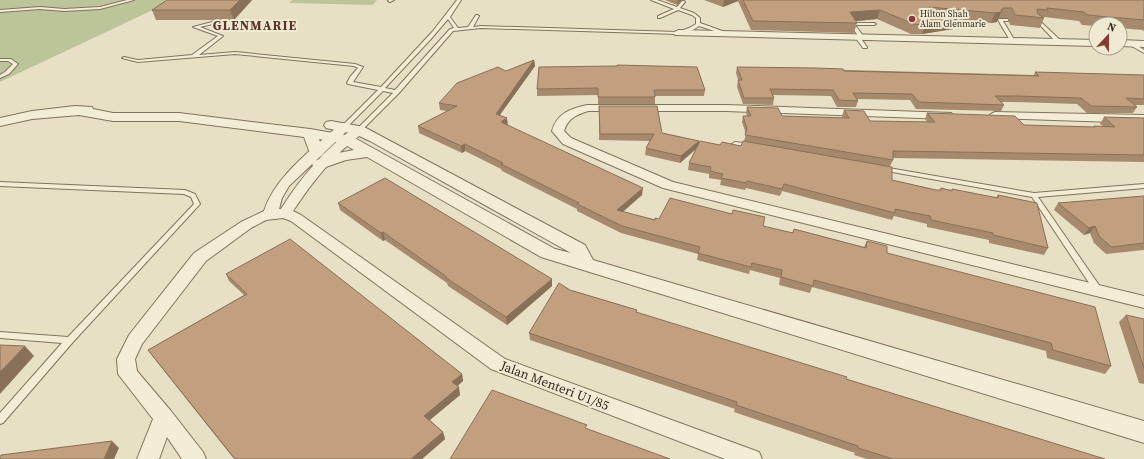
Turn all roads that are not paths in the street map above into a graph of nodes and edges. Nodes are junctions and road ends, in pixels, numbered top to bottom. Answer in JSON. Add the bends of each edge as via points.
{"nodes":[{"id":1,"x":132,"y":0,"type":"edge"},
{"id":2,"x":459,"y":0,"type":"edge"},
{"id":3,"x":653,"y":0,"type":"edge"},
{"id":4,"x":683,"y":2,"type":"dead end"},
{"id":5,"x":678,"y":9,"type":"junction"},
{"id":6,"x":0,"y":11,"type":"edge"},
{"id":7,"x":477,"y":16,"type":"dead end"},
{"id":8,"x":448,"y":17,"type":"junction"},
{"id":9,"x":659,"y":17,"type":"dead end"},
{"id":10,"x":1007,"y":20,"type":"edge"},
{"id":11,"x":216,"y":22,"type":"edge"},
{"id":12,"x":1036,"y":22,"type":"edge"},
{"id":13,"x":698,"y":24,"type":"junction"},
{"id":14,"x":874,"y":24,"type":"edge"},
{"id":15,"x":470,"y":28,"type":"junction"},
{"id":16,"x":457,"y":29,"type":"junction"},
{"id":17,"x":678,"y":33,"type":"junction"},
{"id":18,"x":733,"y":35,"type":"junction"},
{"id":19,"x":862,"y":40,"type":"junction"},
{"id":20,"x":1013,"y":41,"type":"junction"},
{"id":21,"x":1059,"y":42,"type":"junction"},
{"id":22,"x":1088,"y":43,"type":"edge"},
{"id":23,"x":1130,"y":43,"type":"joint"},
{"id":24,"x":1144,"y":44,"type":"edge"},
{"id":25,"x":1144,"y":52,"type":"edge"},
{"id":26,"x":124,"y":58,"type":"dead end"},
{"id":27,"x":190,"y":58,"type":"junction"},
{"id":28,"x":0,"y":60,"type":"edge"},
{"id":29,"x":0,"y":77,"type":"edge"},
{"id":30,"x":382,"y":89,"type":"junction"},
{"id":31,"x":397,"y":92,"type":"junction"},
{"id":32,"x":364,"y":108,"type":"junction"},
{"id":33,"x":75,"y":110,"type":"junction"},
{"id":34,"x":379,"y":110,"type":"junction"},
{"id":35,"x":962,"y":115,"type":"edge"},
{"id":36,"x":986,"y":116,"type":"edge"},
{"id":37,"x":1144,"y":119,"type":"edge"},
{"id":38,"x":0,"y":122,"type":"edge"},
{"id":39,"x":359,"y":130,"type":"junction"},
{"id":40,"x":310,"y":133,"type":"junction"},
{"id":41,"x":341,"y":134,"type":"junction"},
{"id":42,"x":735,"y":144,"type":"edge"},
{"id":43,"x":759,"y":148,"type":"edge"},
{"id":44,"x":371,"y":152,"type":"junction"},
{"id":45,"x":318,"y":158,"type":"junction"},
{"id":46,"x":877,"y":168,"type":"edge"},
{"id":47,"x":0,"y":184,"type":"edge"},
{"id":48,"x":1144,"y":186,"type":"edge"},
{"id":49,"x":1034,"y":195,"type":"junction"},
{"id":50,"x":277,"y":213,"type":"junction"},
{"id":51,"x":585,"y":263,"type":"junction"},
{"id":52,"x":1098,"y":290,"type":"junction"},
{"id":53,"x":1144,"y":302,"type":"edge"},
{"id":54,"x":0,"y":335,"type":"edge"},
{"id":55,"x":70,"y":340,"type":"junction"},
{"id":56,"x":164,"y":417,"type":"junction"},
{"id":57,"x":0,"y":420,"type":"edge"},
{"id":58,"x":1144,"y":432,"type":"edge"},
{"id":59,"x":148,"y":459,"type":"edge"},
{"id":60,"x":196,"y":459,"type":"edge"},
{"id":61,"x":751,"y":459,"type":"edge"}],
"edges":[{"from":1,"to":6,"type":"lane","via":[[100,8]]},
{"from":2,"to":8,"type":"lane"},
{"from":3,"to":5,"type":"lane"},
{"from":4,"to":5,"type":"lane"},
{"from":5,"to":9,"type":"lane"},
{"from":5,"to":13,"type":"lane","via":[[696,16]]},
{"from":7,"to":15,"type":"lane"},
{"from":8,"to":16,"type":"lane"},
{"from":8,"to":30,"type":"lane"},
{"from":10,"to":20,"type":"lane","via":[[1000,20]]},
{"from":11,"to":27,"type":"lane","via":[[195,27],[221,36]]},
{"from":12,"to":21,"type":"lane"},
{"from":13,"to":17,"type":"lane"},
{"from":13,"to":18,"type":"lane"},
{"from":14,"to":19,"type":"lane","via":[[852,24]]},
{"from":15,"to":16,"type":"lane"},
{"from":15,"to":17,"type":"lane"},
{"from":16,"to":31,"type":"lane","via":[[448,33]]},
{"from":17,"to":18,"type":"street"},
{"from":18,"to":19,"type":"street"},
{"from":19,"to":20,"type":"street"},
{"from":20,"to":21,"type":"street"},
{"from":21,"to":22,"type":"street"},
{"from":23,"to":24,"type":"street"},
{"from":23,"to":25,"type":"lane"},
{"from":26,"to":27,"type":"lane","via":[[138,62]]},
{"from":27,"to":30,"type":"lane","via":[[246,54],[354,65],[361,67],[350,83]]},
{"from":28,"to":29,"type":"lane","via":[[9,60],[16,64],[7,74]]},
{"from":30,"to":31,"type":"lane"},
{"from":30,"to":32,"type":"lane"},
{"from":31,"to":34,"type":"lane"},
{"from":32,"to":34,"type":"lane"},
{"from":32,"to":41,"type":"lane"},
{"from":33,"to":38,"type":"street"},
{"from":33,"to":40,"type":"street","via":[[113,117],[179,118]]},
{"from":33,"to":41,"type":"street","via":[[190,107]]},
{"from":34,"to":39,"type":"lane"},
{"from":35,"to":52,"type":"street","via":[[726,108],[587,108],[571,113],[560,121],[558,131],[567,141],[668,185]]},
{"from":36,"to":37,"type":"street"},
{"from":39,"to":41,"type":"street"},
{"from":39,"to":51,"type":"street","via":[[578,249]]},
{"from":40,"to":41,"type":"street"},
{"from":40,"to":45,"type":"street"},
{"from":41,"to":44,"type":"street"},
{"from":41,"to":45,"type":"street"},
{"from":42,"to":43,"type":"lane"},
{"from":44,"to":45,"type":"street"},
{"from":44,"to":51,"type":"street","via":[[548,253]]},
{"from":45,"to":50,"type":"street","via":[[301,187]]},
{"from":46,"to":49,"type":"lane"},
{"from":47,"to":55,"type":"lane","via":[[185,192],[196,198],[197,204]]},
{"from":48,"to":49,"type":"lane"},
{"from":49,"to":52,"type":"lane"},
{"from":50,"to":56,"type":"street","via":[[260,217],[200,257],[136,340],[126,359],[128,374]]},
{"from":50,"to":61,"type":"street","name":"Jalan Menteri U1/85","via":[[296,218],[498,364]]},
{"from":51,"to":58,"type":"street"},
{"from":52,"to":53,"type":"street"},
{"from":54,"to":55,"type":"lane"},
{"from":55,"to":57,"type":"lane"},
{"from":56,"to":59,"type":"street"},
{"from":56,"to":60,"type":"street"}]}
